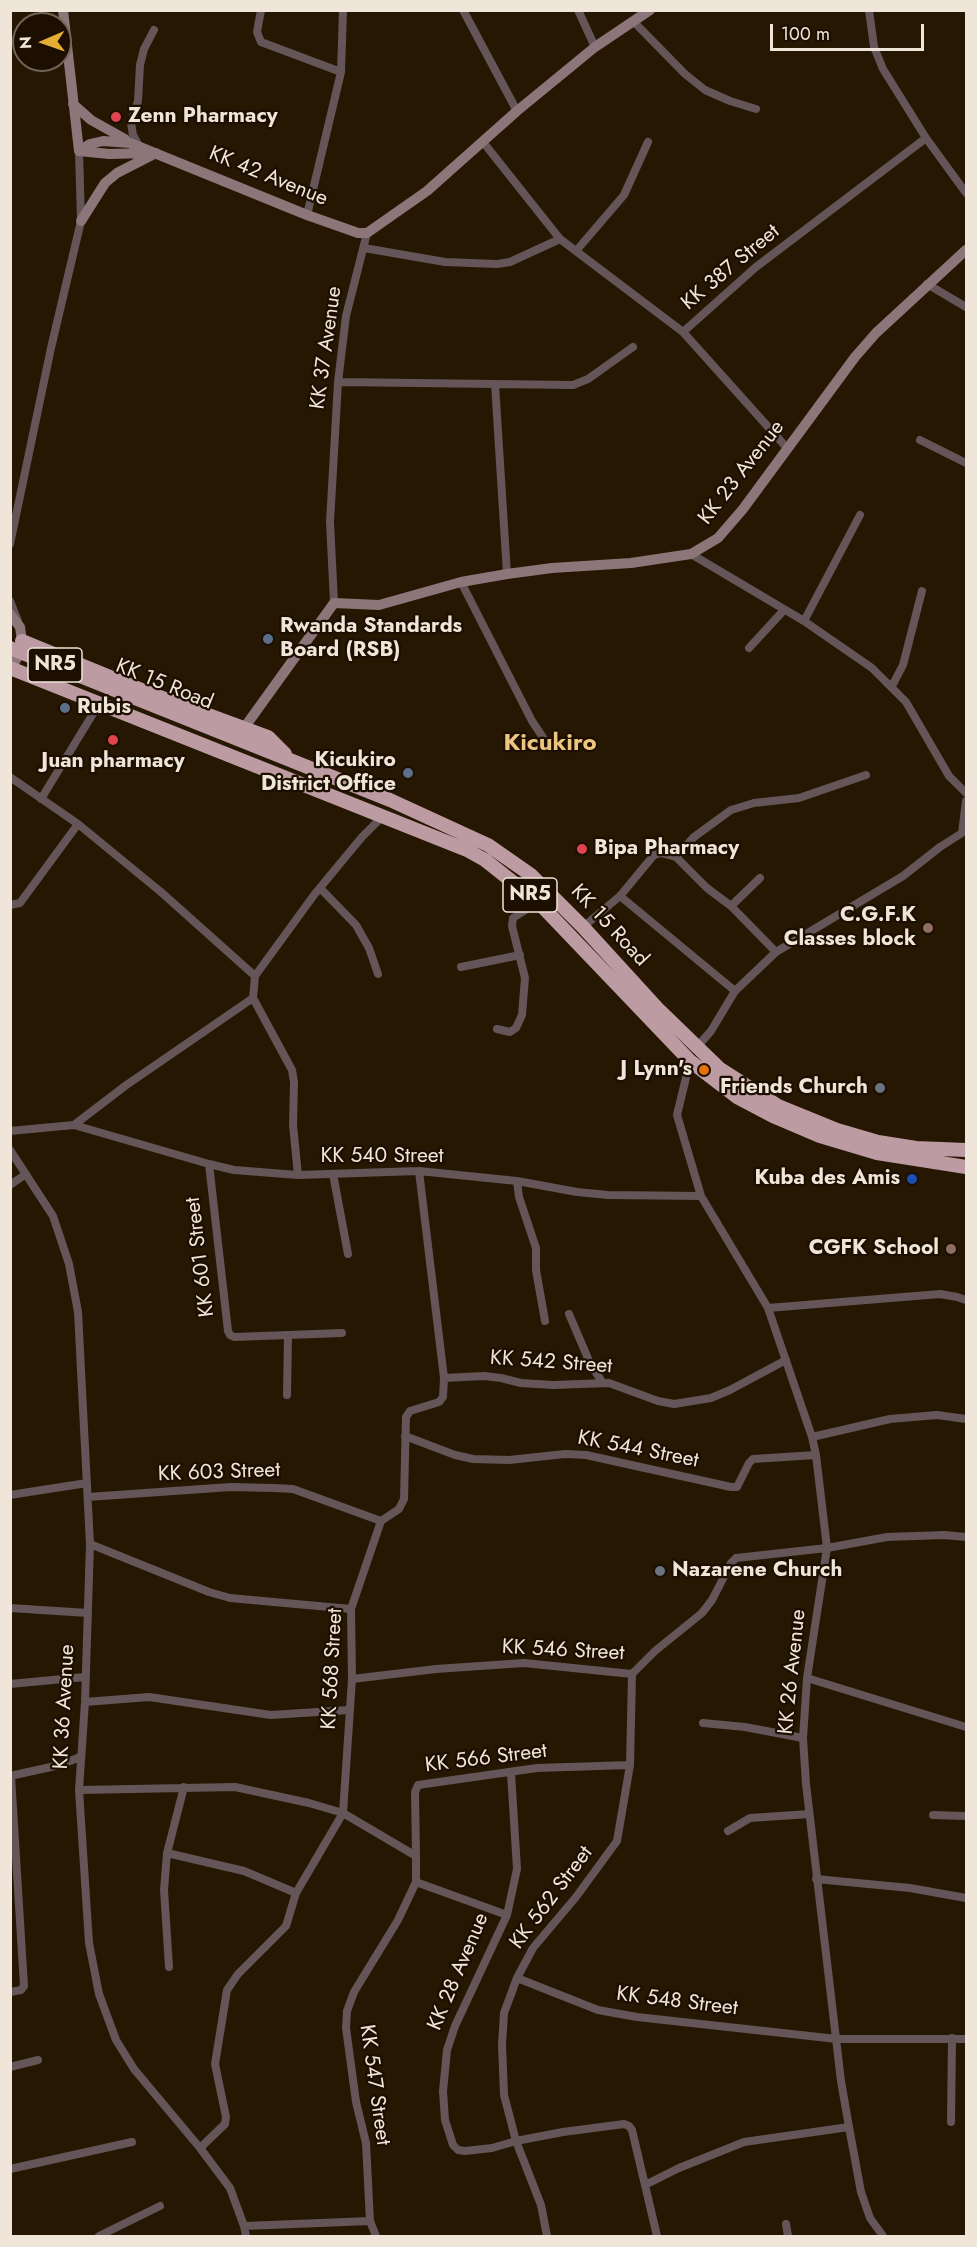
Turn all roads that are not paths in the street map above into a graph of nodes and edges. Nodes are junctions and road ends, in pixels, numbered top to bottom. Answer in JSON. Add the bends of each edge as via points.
{"nodes":[{"id":1,"x":63,"y":10,"type":"edge"},
{"id":2,"x":261,"y":10,"type":"edge"},
{"id":3,"x":344,"y":10,"type":"edge"},
{"id":4,"x":463,"y":10,"type":"edge"},
{"id":5,"x":578,"y":10,"type":"edge"},
{"id":6,"x":650,"y":10,"type":"edge"},
{"id":7,"x":869,"y":10,"type":"edge"},
{"id":8,"x":634,"y":22,"type":"junction"},
{"id":9,"x":154,"y":30,"type":"dead end"},
{"id":10,"x":596,"y":47,"type":"junction"},
{"id":11,"x":341,"y":72,"type":"junction"},
{"id":12,"x":74,"y":104,"type":"junction"},
{"id":13,"x":756,"y":109,"type":"dead end"},
{"id":14,"x":517,"y":111,"type":"junction"},
{"id":15,"x":926,"y":138,"type":"junction"},
{"id":16,"x":483,"y":142,"type":"junction"},
{"id":17,"x":648,"y":142,"type":"dead end"},
{"id":18,"x":135,"y":144,"type":"junction"},
{"id":19,"x":79,"y":151,"type":"junction"},
{"id":20,"x":156,"y":153,"type":"junction"},
{"id":21,"x":966,"y":193,"type":"edge"},
{"id":22,"x":307,"y":214,"type":"junction"},
{"id":23,"x":81,"y":220,"type":"junction"},
{"id":24,"x":368,"y":234,"type":"junction"},
{"id":25,"x":560,"y":239,"type":"junction"},
{"id":26,"x":364,"y":248,"type":"junction"},
{"id":27,"x":966,"y":250,"type":"edge"},
{"id":28,"x":576,"y":251,"type":"junction"},
{"id":29,"x":927,"y":284,"type":"junction"},
{"id":30,"x":966,"y":307,"type":"edge"},
{"id":31,"x":683,"y":332,"type":"junction"},
{"id":32,"x":633,"y":347,"type":"dead end"},
{"id":33,"x":338,"y":382,"type":"junction"},
{"id":34,"x":495,"y":384,"type":"junction"},
{"id":35,"x":920,"y":440,"type":"dead end"},
{"id":36,"x":787,"y":448,"type":"junction"},
{"id":37,"x":966,"y":463,"type":"edge"},
{"id":38,"x":860,"y":515,"type":"dead end"},
{"id":39,"x":10,"y":544,"type":"edge"},
{"id":40,"x":691,"y":554,"type":"junction"},
{"id":41,"x":507,"y":574,"type":"junction"},
{"id":42,"x":461,"y":582,"type":"junction"},
{"id":43,"x":922,"y":591,"type":"dead end"},
{"id":44,"x":10,"y":601,"type":"edge"},
{"id":45,"x":334,"y":603,"type":"junction"},
{"id":46,"x":784,"y":610,"type":"junction"},
{"id":47,"x":10,"y":615,"type":"edge"},
{"id":48,"x":804,"y":621,"type":"junction"},
{"id":49,"x":18,"y":639,"type":"edge"},
{"id":50,"x":750,"y":648,"type":"dead end"},
{"id":51,"x":10,"y":669,"type":"edge"},
{"id":52,"x":10,"y":677,"type":"edge"},
{"id":53,"x":892,"y":686,"type":"junction"},
{"id":54,"x":93,"y":706,"type":"junction"},
{"id":55,"x":244,"y":728,"type":"junction"},
{"id":56,"x":544,"y":740,"type":"dead end"},
{"id":57,"x":291,"y":759,"type":"junction"},
{"id":58,"x":866,"y":776,"type":"dead end"},
{"id":59,"x":10,"y":777,"type":"edge"},
{"id":60,"x":966,"y":793,"type":"edge"},
{"id":61,"x":41,"y":799,"type":"junction"},
{"id":62,"x":966,"y":801,"type":"edge"},
{"id":63,"x":383,"y":816,"type":"junction"},
{"id":64,"x":78,"y":824,"type":"junction"},
{"id":65,"x":964,"y":835,"type":"edge"},
{"id":66,"x":676,"y":857,"type":"junction"},
{"id":67,"x":760,"y":878,"type":"dead end"},
{"id":68,"x":320,"y":888,"type":"junction"},
{"id":69,"x":620,"y":896,"type":"junction"},
{"id":70,"x":538,"y":902,"type":"junction"},
{"id":71,"x":10,"y":905,"type":"edge"},
{"id":72,"x":731,"y":906,"type":"junction"},
{"id":73,"x":583,"y":927,"type":"junction"},
{"id":74,"x":776,"y":952,"type":"junction"},
{"id":75,"x":520,"y":955,"type":"junction"},
{"id":76,"x":461,"y":967,"type":"dead end"},
{"id":77,"x":378,"y":974,"type":"dead end"},
{"id":78,"x":255,"y":976,"type":"junction"},
{"id":79,"x":735,"y":991,"type":"junction"},
{"id":80,"x":253,"y":998,"type":"junction"},
{"id":81,"x":497,"y":1029,"type":"dead end"},
{"id":82,"x":697,"y":1047,"type":"junction"},
{"id":83,"x":690,"y":1061,"type":"junction"},
{"id":84,"x":74,"y":1125,"type":"junction"},
{"id":85,"x":10,"y":1131,"type":"edge"},
{"id":86,"x":10,"y":1150,"type":"edge"},
{"id":87,"x":966,"y":1150,"type":"edge"},
{"id":88,"x":209,"y":1164,"type":"junction"},
{"id":89,"x":966,"y":1167,"type":"edge"},
{"id":90,"x":419,"y":1171,"type":"junction"},
{"id":91,"x":26,"y":1174,"type":"junction"},
{"id":92,"x":333,"y":1174,"type":"junction"},
{"id":93,"x":298,"y":1175,"type":"junction"},
{"id":94,"x":517,"y":1181,"type":"junction"},
{"id":95,"x":10,"y":1185,"type":"edge"},
{"id":96,"x":700,"y":1196,"type":"junction"},
{"id":97,"x":348,"y":1254,"type":"dead end"},
{"id":98,"x":966,"y":1300,"type":"edge"},
{"id":99,"x":768,"y":1308,"type":"junction"},
{"id":100,"x":569,"y":1314,"type":"dead end"},
{"id":101,"x":545,"y":1321,"type":"dead end"},
{"id":102,"x":342,"y":1333,"type":"dead end"},
{"id":103,"x":288,"y":1335,"type":"junction"},
{"id":104,"x":786,"y":1360,"type":"junction"},
{"id":105,"x":444,"y":1378,"type":"junction"},
{"id":106,"x":602,"y":1382,"type":"junction"},
{"id":107,"x":288,"y":1395,"type":"dead end"},
{"id":108,"x":966,"y":1419,"type":"edge"},
{"id":109,"x":405,"y":1436,"type":"junction"},
{"id":110,"x":812,"y":1437,"type":"junction"},
{"id":111,"x":816,"y":1455,"type":"junction"},
{"id":112,"x":87,"y":1483,"type":"junction"},
{"id":113,"x":10,"y":1495,"type":"edge"},
{"id":114,"x":88,"y":1497,"type":"junction"},
{"id":115,"x":381,"y":1521,"type":"junction"},
{"id":116,"x":966,"y":1537,"type":"edge"},
{"id":117,"x":90,"y":1544,"type":"junction"},
{"id":118,"x":827,"y":1548,"type":"junction"},
{"id":119,"x":10,"y":1608,"type":"edge"},
{"id":120,"x":351,"y":1609,"type":"junction"},
{"id":121,"x":88,"y":1613,"type":"junction"},
{"id":122,"x":632,"y":1674,"type":"junction"},
{"id":123,"x":85,"y":1677,"type":"junction"},
{"id":124,"x":807,"y":1678,"type":"junction"},
{"id":125,"x":352,"y":1679,"type":"junction"},
{"id":126,"x":10,"y":1684,"type":"edge"},
{"id":127,"x":85,"y":1702,"type":"junction"},
{"id":128,"x":349,"y":1710,"type":"junction"},
{"id":129,"x":703,"y":1723,"type":"dead end"},
{"id":130,"x":966,"y":1727,"type":"edge"},
{"id":131,"x":803,"y":1738,"type":"junction"},
{"id":132,"x":80,"y":1757,"type":"junction"},
{"id":133,"x":630,"y":1765,"type":"junction"},
{"id":134,"x":511,"y":1773,"type":"junction"},
{"id":135,"x":11,"y":1776,"type":"edge"},
{"id":136,"x":184,"y":1787,"type":"junction"},
{"id":137,"x":79,"y":1790,"type":"junction"},
{"id":138,"x":343,"y":1813,"type":"junction"},
{"id":139,"x":809,"y":1814,"type":"junction"},
{"id":140,"x":933,"y":1815,"type":"dead end"},
{"id":141,"x":966,"y":1816,"type":"edge"},
{"id":142,"x":728,"y":1831,"type":"dead end"},
{"id":143,"x":167,"y":1853,"type":"junction"},
{"id":144,"x":416,"y":1856,"type":"junction"},
{"id":145,"x":816,"y":1879,"type":"junction"},
{"id":146,"x":416,"y":1882,"type":"junction"},
{"id":147,"x":296,"y":1893,"type":"junction"},
{"id":148,"x":966,"y":1898,"type":"edge"},
{"id":149,"x":507,"y":1915,"type":"junction"},
{"id":150,"x":169,"y":1967,"type":"dead end"},
{"id":151,"x":517,"y":1978,"type":"junction"},
{"id":152,"x":10,"y":1992,"type":"edge"},
{"id":153,"x":952,"y":2038,"type":"junction"},
{"id":154,"x":837,"y":2039,"type":"junction"},
{"id":155,"x":966,"y":2039,"type":"edge"},
{"id":156,"x":38,"y":2060,"type":"dead end"},
{"id":157,"x":10,"y":2067,"type":"edge"},
{"id":158,"x":951,"y":2122,"type":"dead end"},
{"id":159,"x":849,"y":2127,"type":"junction"},
{"id":160,"x":516,"y":2141,"type":"junction"},
{"id":161,"x":132,"y":2142,"type":"dead end"},
{"id":162,"x":200,"y":2148,"type":"junction"},
{"id":163,"x":10,"y":2169,"type":"edge"},
{"id":164,"x":645,"y":2185,"type":"junction"},
{"id":165,"x":160,"y":2206,"type":"dead end"},
{"id":166,"x":370,"y":2221,"type":"junction"},
{"id":167,"x":786,"y":2224,"type":"dead end"},
{"id":168,"x":244,"y":2226,"type":"junction"},
{"id":169,"x":99,"y":2236,"type":"edge"},
{"id":170,"x":246,"y":2236,"type":"edge"},
{"id":171,"x":376,"y":2236,"type":"edge"},
{"id":172,"x":547,"y":2236,"type":"edge"},
{"id":173,"x":657,"y":2236,"type":"edge"},
{"id":174,"x":788,"y":2236,"type":"edge"},
{"id":175,"x":883,"y":2236,"type":"edge"}],
"edges":[{"from":1,"to":12,"type":"main road"},
{"from":2,"to":11,"type":"street","via":[[257,32],[261,42]]},
{"from":3,"to":11,"type":"street"},
{"from":4,"to":14,"type":"street"},
{"from":5,"to":10,"type":"street"},
{"from":6,"to":8,"type":"main road"},
{"from":7,"to":15,"type":"street","via":[[874,48],[883,69]]},
{"from":8,"to":10,"type":"main road"},
{"from":8,"to":13,"type":"street","via":[[705,90]]},
{"from":9,"to":18,"type":"street","via":[[142,57],[138,101],[131,123]]},
{"from":10,"to":14,"type":"main road"},
{"from":11,"to":22,"type":"street"},
{"from":12,"to":18,"type":"main road","via":[[91,120]]},
{"from":12,"to":19,"type":"main road"},
{"from":14,"to":16,"type":"main road"},
{"from":15,"to":21,"type":"street"},
{"from":15,"to":31,"type":"street","name":"KK 387 Street","via":[[756,267]]},
{"from":16,"to":24,"type":"main road","via":[[427,191]]},
{"from":16,"to":25,"type":"street"},
{"from":17,"to":28,"type":"street","via":[[624,195]]},
{"from":18,"to":19,"type":"main road","name":"KK 42 Avenue","via":[[103,141]]},
{"from":18,"to":20,"type":"main road","name":"KK 42 Avenue"},
{"from":19,"to":20,"type":"main road","name":"KK 42 Avenue"},
{"from":19,"to":23,"type":"street"},
{"from":20,"to":22,"type":"main road","name":"KK 42 Avenue"},
{"from":20,"to":23,"type":"main road","via":[[105,183]]},
{"from":22,"to":24,"type":"main road","name":"KK 42 Avenue"},
{"from":23,"to":39,"type":"street"},
{"from":24,"to":26,"type":"street","name":"KK 37 Avenue"},
{"from":25,"to":26,"type":"street","via":[[497,264],[445,262]]},
{"from":25,"to":28,"type":"street"},
{"from":26,"to":33,"type":"street","name":"KK 37 Avenue","via":[[346,316]]},
{"from":27,"to":29,"type":"main road","name":"KK 23 Avenue"},
{"from":28,"to":31,"type":"street"},
{"from":29,"to":30,"type":"street"},
{"from":29,"to":36,"type":"main road","name":"KK 23 Avenue","via":[[869,341]]},
{"from":31,"to":36,"type":"street","name":"KK 387 Street"},
{"from":32,"to":34,"type":"street","via":[[573,385]]},
{"from":33,"to":34,"type":"street"},
{"from":33,"to":45,"type":"street","name":"KK 37 Avenue","via":[[330,522]]},
{"from":34,"to":41,"type":"street"},
{"from":35,"to":37,"type":"street"},
{"from":36,"to":40,"type":"main road","name":"KK 23 Avenue","via":[[718,538]]},
{"from":38,"to":48,"type":"street"},
{"from":40,"to":41,"type":"main road","name":"KK 23 Avenue"},
{"from":40,"to":46,"type":"street"},
{"from":41,"to":42,"type":"main road","name":"KK 23 Avenue"},
{"from":42,"to":45,"type":"main road","name":"KK 23 Avenue","via":[[379,605]]},
{"from":42,"to":56,"type":"street"},
{"from":43,"to":53,"type":"street","via":[[903,665]]},
{"from":44,"to":49,"type":"street"},
{"from":45,"to":55,"type":"main road"},
{"from":46,"to":48,"type":"street"},
{"from":46,"to":50,"type":"street"},
{"from":47,"to":49,"type":"main road"},
{"from":48,"to":53,"type":"street"},
{"from":49,"to":51,"type":"main road","via":[[20,653]]},
{"from":49,"to":55,"type":"highway"},
{"from":49,"to":57,"type":"highway","name":"KK 15 Road","number":"NR5","via":[[100,682]]},
{"from":51,"to":54,"type":"highway","name":"KK 15 Road","number":"NR5"},
{"from":52,"to":54,"type":"highway"},
{"from":53,"to":60,"type":"street","via":[[906,702],[949,776]]},
{"from":54,"to":61,"type":"street"},
{"from":54,"to":63,"type":"highway","name":"KK 15 Road","number":"NR5"},
{"from":55,"to":57,"type":"highway","via":[[268,737]]},
{"from":57,"to":73,"type":"highway","name":"KK 15 Road","number":"NR5","via":[[488,845],[531,875]]},
{"from":58,"to":66,"type":"street","via":[[799,798],[731,810],[694,837]]},
{"from":59,"to":61,"type":"street"},
{"from":61,"to":64,"type":"street"},
{"from":62,"to":65,"type":"street"},
{"from":63,"to":68,"type":"street"},
{"from":63,"to":70,"type":"highway","name":"KK 15 Road","number":"NR5","via":[[476,855]]},
{"from":64,"to":71,"type":"street","via":[[21,903]]},
{"from":64,"to":78,"type":"street"},
{"from":65,"to":74,"type":"street"},
{"from":66,"to":69,"type":"street","via":[[654,855]]},
{"from":66,"to":72,"type":"street"},
{"from":67,"to":72,"type":"street"},
{"from":68,"to":77,"type":"street","via":[[356,925]]},
{"from":68,"to":78,"type":"street"},
{"from":69,"to":73,"type":"street"},
{"from":69,"to":79,"type":"street"},
{"from":70,"to":75,"type":"street","via":[[513,918]]},
{"from":70,"to":83,"type":"highway","name":"KK 15 Road","number":"NR5"},
{"from":72,"to":74,"type":"street"},
{"from":73,"to":82,"type":"highway","name":"KK 15 Road","number":"NR5"},
{"from":74,"to":79,"type":"street"},
{"from":75,"to":76,"type":"street"},
{"from":75,"to":81,"type":"street","via":[[525,978],[522,1015],[510,1032]]},
{"from":78,"to":80,"type":"street"},
{"from":79,"to":82,"type":"street"},
{"from":80,"to":84,"type":"street"},
{"from":80,"to":93,"type":"street","name":"KK 540 Street","via":[[292,1070]]},
{"from":82,"to":83,"type":"highway"},
{"from":82,"to":87,"type":"highway","name":"KK 15 Road","number":"NR5","via":[[720,1069],[769,1101],[837,1130],[916,1148]]},
{"from":83,"to":89,"type":"highway","name":"KK 15 Road","number":"NR5","via":[[737,1096],[820,1136],[877,1153]]},
{"from":83,"to":96,"type":"street","name":"KK 26 Avenue","via":[[677,1115]]},
{"from":84,"to":85,"type":"street"},
{"from":84,"to":88,"type":"street"},
{"from":86,"to":91,"type":"street","name":"KK 36 Avenue"},
{"from":88,"to":93,"type":"street"},
{"from":88,"to":103,"type":"street","name":"KK 601 Street","via":[[228,1331],[234,1336]]},
{"from":90,"to":92,"type":"street","name":"KK 540 Street"},
{"from":90,"to":94,"type":"street","name":"KK 540 Street"},
{"from":90,"to":105,"type":"street","name":"KK 568 Street"},
{"from":91,"to":95,"type":"street"},
{"from":91,"to":112,"type":"street","name":"KK 36 Avenue","via":[[53,1216],[69,1264],[78,1312]]},
{"from":92,"to":93,"type":"street","name":"KK 540 Street"},
{"from":92,"to":97,"type":"street"},
{"from":94,"to":96,"type":"street","name":"KK 540 Street","via":[[577,1192]]},
{"from":94,"to":101,"type":"street","via":[[536,1248]]},
{"from":96,"to":99,"type":"street","name":"KK 26 Avenue"},
{"from":98,"to":99,"type":"street","via":[[940,1294]]},
{"from":99,"to":104,"type":"street","name":"KK 26 Avenue"},
{"from":100,"to":106,"type":"street"},
{"from":102,"to":103,"type":"street","name":"KK 601 Street"},
{"from":103,"to":107,"type":"street"},
{"from":104,"to":106,"type":"street","name":"KK 542 Street","via":[[711,1398],[674,1404]]},
{"from":104,"to":110,"type":"street","name":"KK 26 Avenue"},
{"from":105,"to":106,"type":"street","name":"KK 542 Street","via":[[484,1376],[553,1385]]},
{"from":105,"to":109,"type":"street","name":"KK 568 Street","via":[[439,1402],[410,1411]]},
{"from":108,"to":110,"type":"street","via":[[937,1415],[890,1419]]},
{"from":109,"to":111,"type":"street","name":"KK 544 Street","via":[[473,1459],[586,1455],[731,1488],[737,1487],[753,1460]]},
{"from":109,"to":115,"type":"street","name":"KK 568 Street","via":[[404,1499],[399,1509]]},
{"from":110,"to":111,"type":"street","name":"KK 26 Avenue"},
{"from":111,"to":118,"type":"street","name":"KK 26 Avenue"},
{"from":112,"to":113,"type":"street"},
{"from":112,"to":114,"type":"street","name":"KK 36 Avenue"},
{"from":114,"to":115,"type":"street","name":"KK 603 Street","via":[[231,1487],[293,1489]]},
{"from":114,"to":117,"type":"street","name":"KK 36 Avenue"},
{"from":115,"to":120,"type":"street","name":"KK 568 Street"},
{"from":116,"to":118,"type":"street","via":[[887,1538]]},
{"from":117,"to":120,"type":"street","via":[[230,1598]]},
{"from":117,"to":121,"type":"street","name":"KK 36 Avenue"},
{"from":118,"to":122,"type":"street","name":"KK 546 Street","via":[[736,1558],[702,1613]]},
{"from":118,"to":124,"type":"street","name":"KK 26 Avenue"},
{"from":119,"to":121,"type":"street"},
{"from":120,"to":125,"type":"street","name":"KK 568 Street"},
{"from":121,"to":123,"type":"street","name":"KK 36 Avenue"},
{"from":122,"to":125,"type":"street","name":"KK 546 Street","via":[[524,1663]]},
{"from":122,"to":133,"type":"street","name":"KK 562 Street"},
{"from":123,"to":126,"type":"street"},
{"from":123,"to":127,"type":"street","name":"KK 36 Avenue"},
{"from":124,"to":130,"type":"street"},
{"from":124,"to":131,"type":"street","name":"KK 26 Avenue"},
{"from":125,"to":128,"type":"street","name":"KK 568 Street"},
{"from":127,"to":128,"type":"street","via":[[149,1697],[271,1715]]},
{"from":127,"to":132,"type":"street","name":"KK 36 Avenue"},
{"from":128,"to":138,"type":"street","name":"KK 568 Street"},
{"from":129,"to":131,"type":"street"},
{"from":131,"to":139,"type":"street","name":"KK 26 Avenue"},
{"from":132,"to":135,"type":"street"},
{"from":132,"to":137,"type":"street","name":"KK 36 Avenue"},
{"from":133,"to":134,"type":"street","name":"KK 566 Street","via":[[537,1768]]},
{"from":133,"to":151,"type":"street","name":"KK 562 Street","via":[[617,1840],[533,1948]]},
{"from":134,"to":144,"type":"street","name":"KK 566 Street","via":[[418,1785]]},
{"from":134,"to":149,"type":"street","via":[[518,1869]]},
{"from":135,"to":152,"type":"street","via":[[24,1986]]},
{"from":136,"to":137,"type":"street"},
{"from":136,"to":138,"type":"street","via":[[235,1787]]},
{"from":136,"to":143,"type":"street"},
{"from":137,"to":162,"type":"street","name":"KK 36 Avenue","via":[[89,1943],[103,2003],[116,2040],[134,2069]]},
{"from":138,"to":144,"type":"street"},
{"from":138,"to":147,"type":"street"},
{"from":139,"to":142,"type":"street","via":[[750,1818]]},
{"from":139,"to":145,"type":"street","name":"KK 26 Avenue"},
{"from":140,"to":141,"type":"street"},
{"from":143,"to":147,"type":"street","via":[[244,1871]]},
{"from":143,"to":150,"type":"street","via":[[164,1890]]},
{"from":144,"to":146,"type":"street"},
{"from":145,"to":148,"type":"street"},
{"from":145,"to":154,"type":"street","name":"KK 26 Avenue"},
{"from":146,"to":149,"type":"street","name":"KK 28 Avenue"},
{"from":146,"to":166,"type":"street","name":"KK 547 Street","via":[[347,2011],[356,2102],[366,2143]]},
{"from":147,"to":162,"type":"street","via":[[286,1926],[227,1990],[215,2064],[225,2124]]},
{"from":149,"to":160,"type":"street","name":"KK 28 Avenue","via":[[455,2026],[447,2050],[443,2091],[448,2136],[458,2150],[492,2148]]},
{"from":151,"to":154,"type":"street","name":"KK 548 Street","via":[[598,2010],[637,2018]]},
{"from":151,"to":160,"type":"street","name":"KK 562 Street","via":[[504,2013],[502,2045],[504,2095]]},
{"from":153,"to":154,"type":"street","name":"KK 548 Street"},
{"from":153,"to":155,"type":"street","name":"KK 548 Street"},
{"from":153,"to":158,"type":"street"},
{"from":154,"to":159,"type":"street","name":"KK 26 Avenue"},
{"from":156,"to":157,"type":"street"},
{"from":159,"to":164,"type":"street","via":[[744,2142]]},
{"from":159,"to":175,"type":"street","name":"KK 26 Avenue","via":[[861,2192],[870,2218]]},
{"from":160,"to":164,"type":"street","name":"KK 28 Avenue","via":[[624,2124],[632,2130]]},
{"from":160,"to":172,"type":"street","name":"KK 562 Street","via":[[541,2205]]},
{"from":161,"to":163,"type":"street"},
{"from":162,"to":168,"type":"street","name":"KK 36 Avenue","via":[[230,2188]]},
{"from":164,"to":173,"type":"street","name":"KK 28 Avenue"},
{"from":165,"to":169,"type":"street"},
{"from":166,"to":168,"type":"street"},
{"from":166,"to":171,"type":"street","name":"KK 547 Street"},
{"from":167,"to":174,"type":"street"},
{"from":168,"to":170,"type":"street","name":"KK 36 Avenue"}]}
